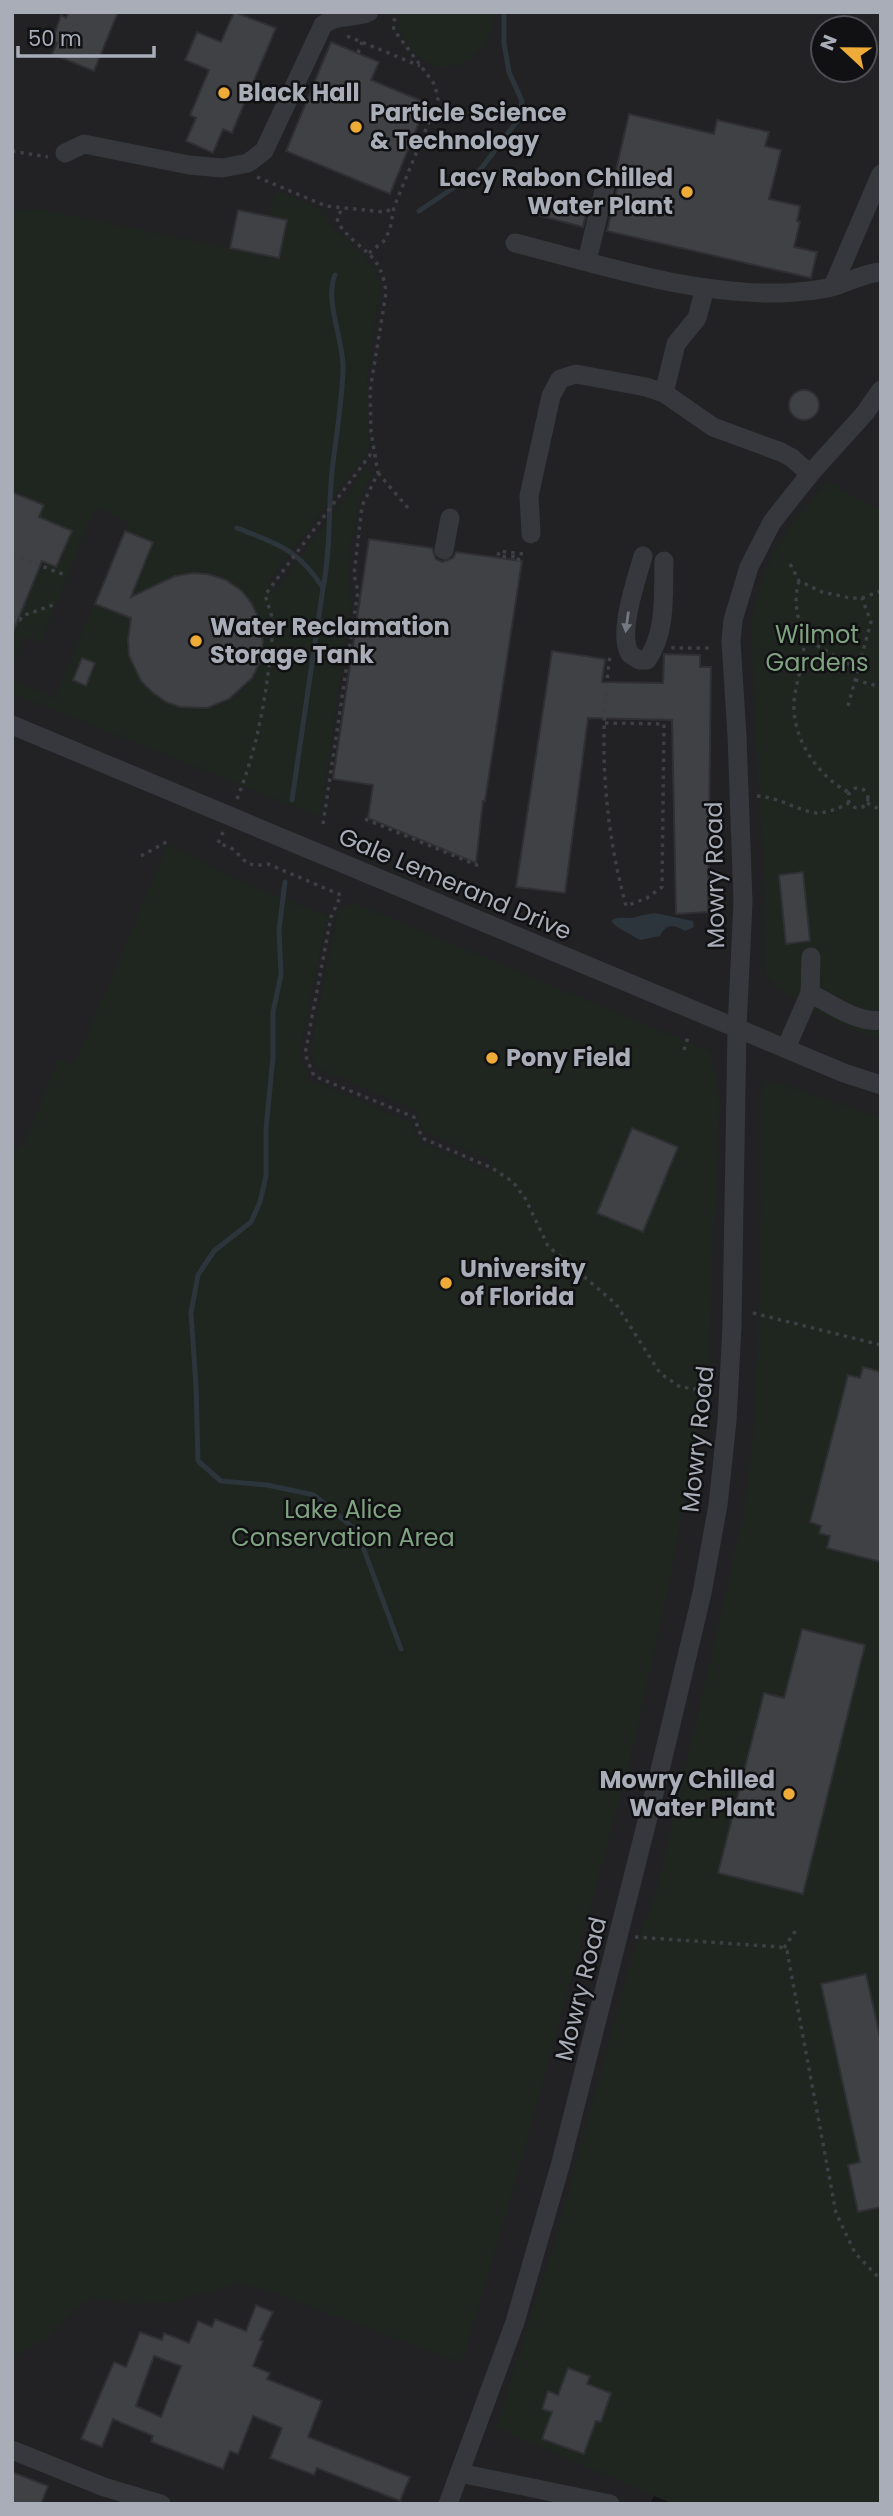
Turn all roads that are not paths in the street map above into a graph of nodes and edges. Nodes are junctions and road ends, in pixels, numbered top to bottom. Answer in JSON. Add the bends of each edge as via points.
{"nodes":[{"id":1,"x":369,"y":12,"type":"edge"},
{"id":2,"x":330,"y":22,"type":"edge"},
{"id":3,"x":65,"y":153,"type":"road end"},
{"id":4,"x":881,"y":174,"type":"edge"},
{"id":5,"x":607,"y":178,"type":"dead end"},
{"id":6,"x":515,"y":243,"type":"dead end"},
{"id":7,"x":587,"y":261,"type":"junction"},
{"id":8,"x":881,"y":272,"type":"edge"},
{"id":9,"x":833,"y":286,"type":"junction"},
{"id":10,"x":705,"y":288,"type":"junction"},
{"id":11,"x":881,"y":390,"type":"edge"},
{"id":12,"x":664,"y":393,"type":"junction"},
{"id":13,"x":810,"y":474,"type":"junction"},
{"id":14,"x":450,"y":517,"type":"dead end"},
{"id":15,"x":531,"y":534,"type":"dead end"},
{"id":16,"x":443,"y":550,"type":"dead end"},
{"id":17,"x":643,"y":556,"type":"dead end"},
{"id":18,"x":664,"y":561,"type":"dead end"},
{"id":19,"x":12,"y":725,"type":"edge"},
{"id":20,"x":811,"y":957,"type":"dead end"},
{"id":21,"x":810,"y":993,"type":"junction"},
{"id":22,"x":881,"y":1020,"type":"edge"},
{"id":23,"x":737,"y":1028,"type":"junction"},
{"id":24,"x":786,"y":1048,"type":"junction"},
{"id":25,"x":881,"y":1085,"type":"edge"},
{"id":26,"x":12,"y":2450,"type":"edge"},
{"id":27,"x":460,"y":2473,"type":"junction"},
{"id":28,"x":542,"y":2497,"type":"edge"},
{"id":29,"x":161,"y":2504,"type":"edge"},
{"id":30,"x":448,"y":2504,"type":"edge"},
{"id":31,"x":610,"y":2504,"type":"edge"}],
"edges":[{"from":1,"to":2,"type":"street"},
{"from":2,"to":3,"type":"street","via":[[321,28],[257,159],[222,169],[84,144]]},
{"from":4,"to":9,"type":"street"},
{"from":5,"to":7,"type":"street"},
{"from":6,"to":7,"type":"street"},
{"from":7,"to":10,"type":"street"},
{"from":8,"to":9,"type":"street"},
{"from":9,"to":10,"type":"street","via":[[781,293]]},
{"from":10,"to":12,"type":"street","via":[[697,318],[676,344]]},
{"from":11,"to":13,"type":"street","name":"Mowry Road"},
{"from":12,"to":13,"type":"street","via":[[713,427],[781,452]]},
{"from":12,"to":15,"type":"street","via":[[584,374],[560,379],[551,396],[529,496]]},
{"from":13,"to":23,"type":"street","name":"Mowry Road","via":[[759,545],[733,620],[743,902]]},
{"from":14,"to":16,"type":"street"},
{"from":17,"to":18,"type":"street","one_way":true,"via":[[625,637],[630,654],[639,660],[647,660],[660,632]]},
{"from":19,"to":23,"type":"street","name":"Gale Lemerand Drive"},
{"from":20,"to":21,"type":"street"},
{"from":21,"to":22,"type":"street","via":[[848,1012]]},
{"from":21,"to":24,"type":"street"},
{"from":23,"to":24,"type":"street","name":"Gale Lemerand Drive"},
{"from":23,"to":27,"type":"street","name":"Mowry Road","via":[[730,1381],[722,1477],[708,1562],[560,2166],[515,2322]]},
{"from":24,"to":25,"type":"street","name":"Gale Lemerand Drive"},
{"from":26,"to":29,"type":"street"},
{"from":27,"to":28,"type":"street"},
{"from":27,"to":30,"type":"street","name":"Mowry Road"},
{"from":28,"to":31,"type":"street"}]}
